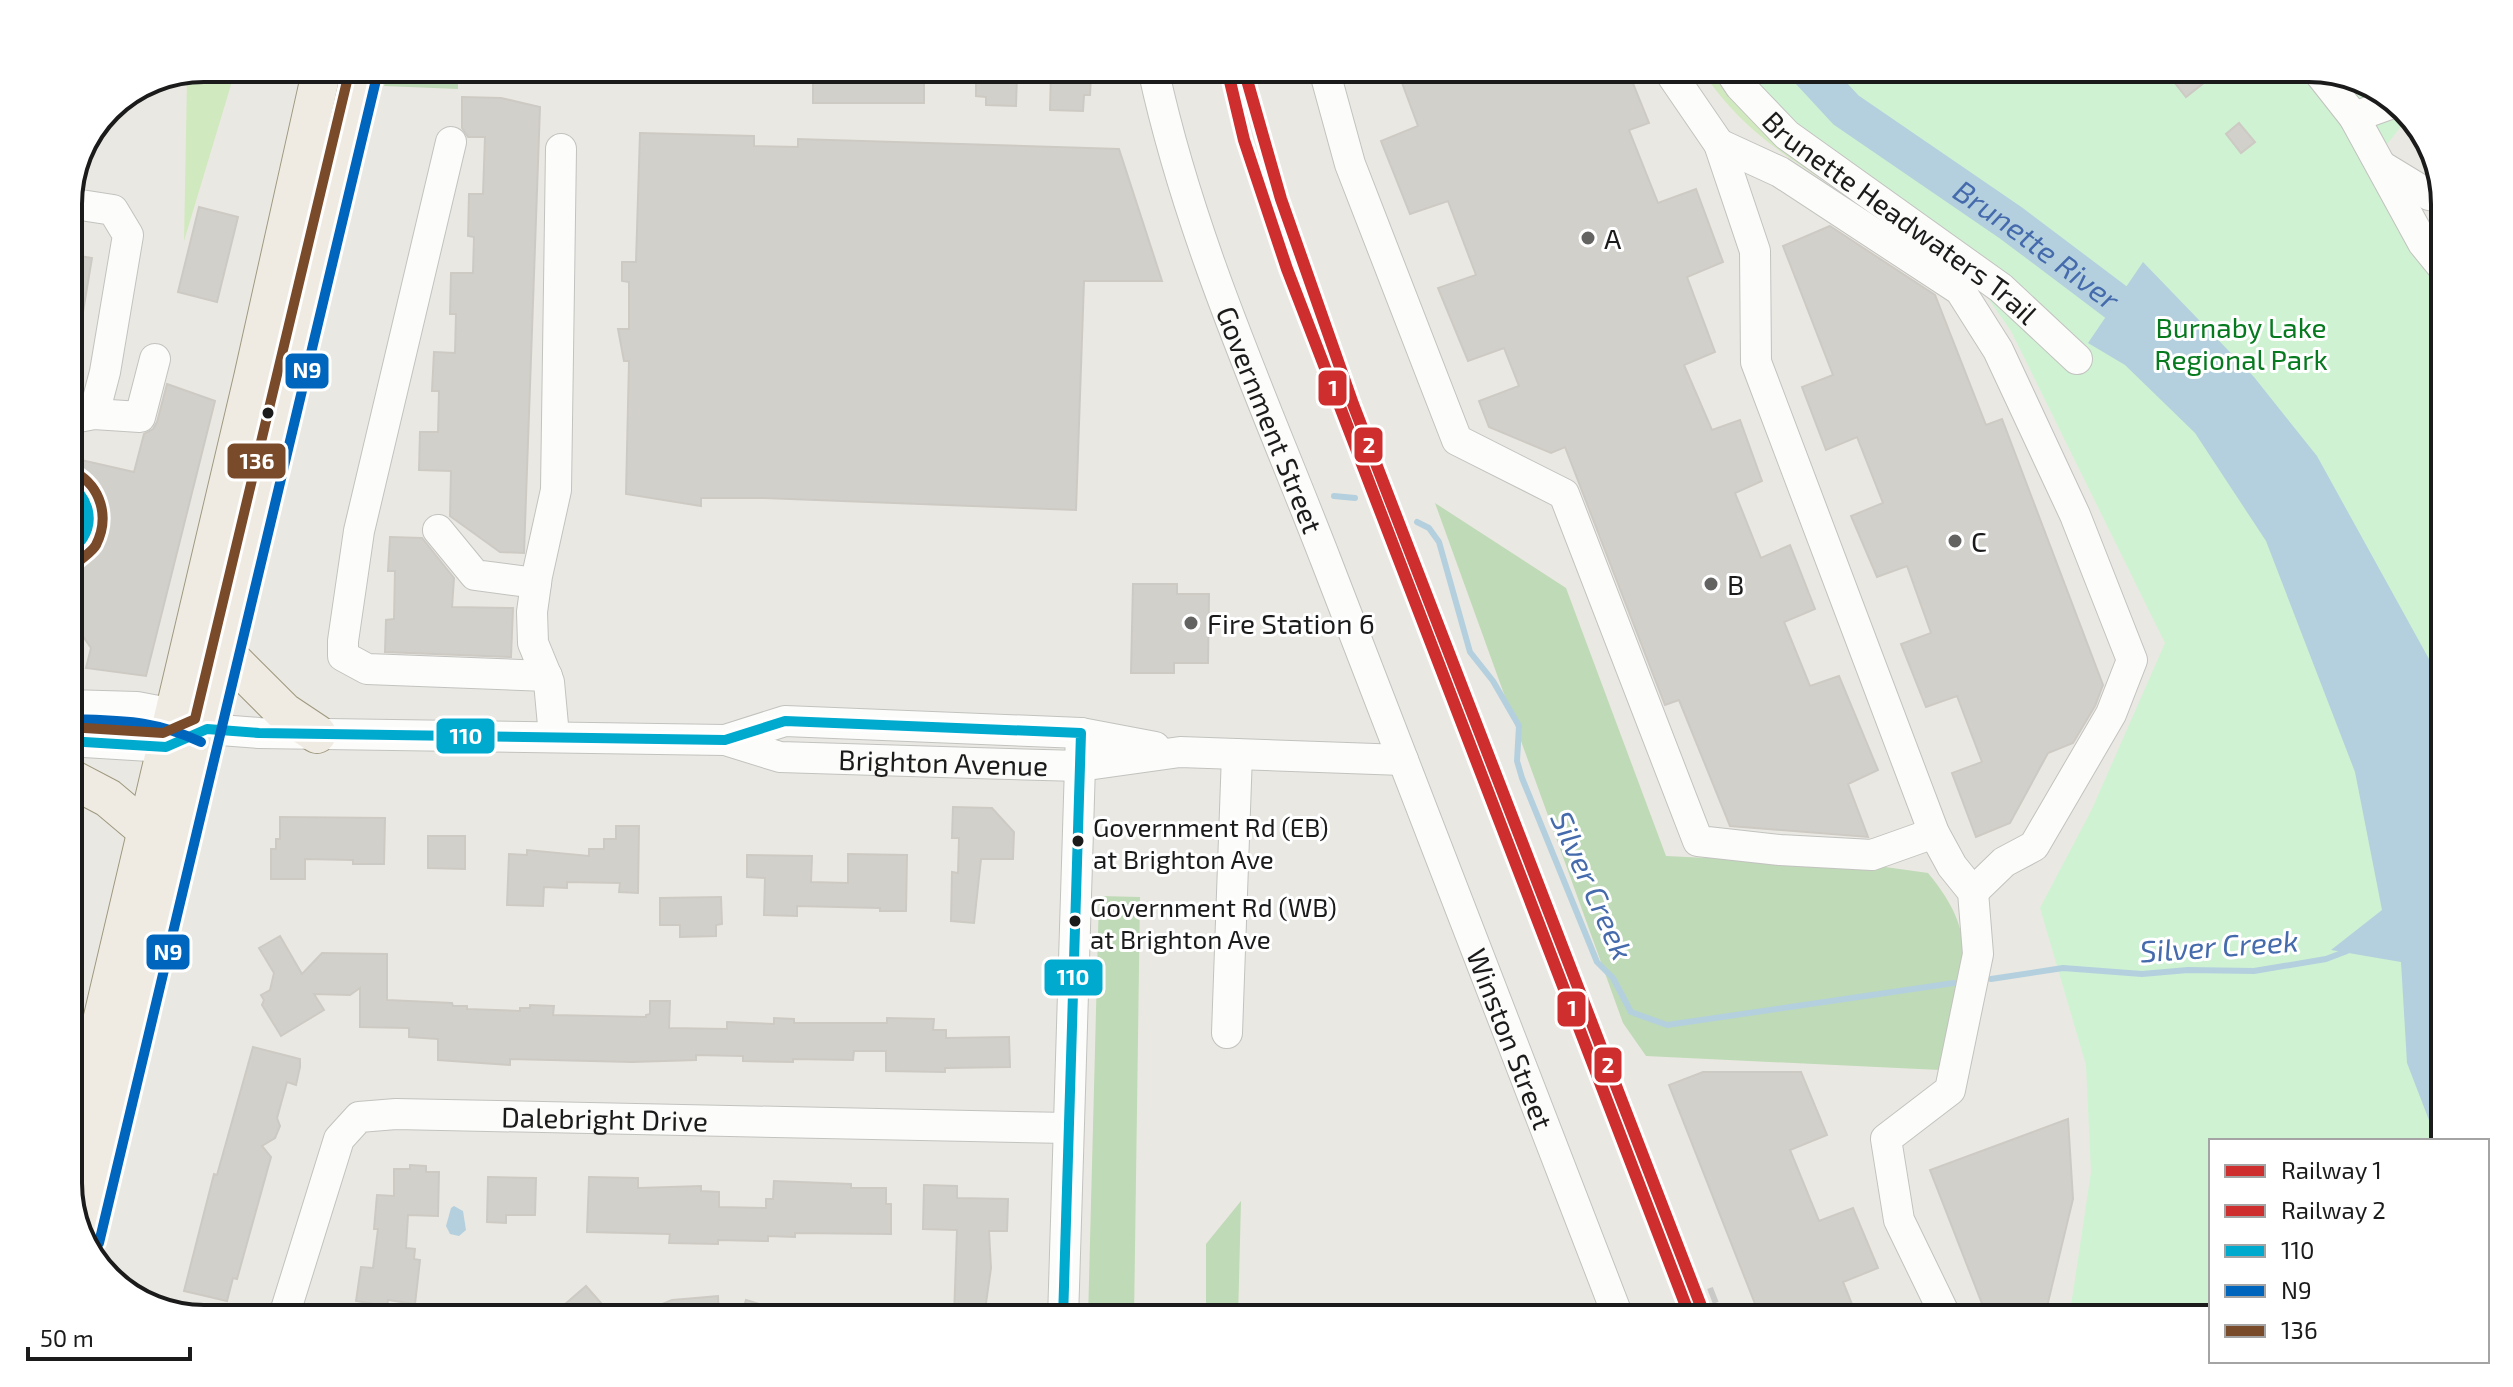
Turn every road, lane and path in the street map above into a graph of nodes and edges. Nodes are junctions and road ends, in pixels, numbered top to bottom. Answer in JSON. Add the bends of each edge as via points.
{"nodes":[{"id":1,"x":319,"y":82,"type":"edge"},
{"id":2,"x":361,"y":82,"type":"edge"},
{"id":3,"x":1156,"y":82,"type":"edge"},
{"id":4,"x":1327,"y":82,"type":"edge"},
{"id":5,"x":1677,"y":82,"type":"edge"},
{"id":6,"x":1737,"y":82,"type":"edge"},
{"id":7,"x":2328,"y":84,"type":"edge"},
{"id":8,"x":2382,"y":107,"type":"edge"},
{"id":9,"x":2354,"y":117,"type":"junction"},
{"id":10,"x":451,"y":142,"type":"dead end"},
{"id":11,"x":1719,"y":144,"type":"junction"},
{"id":12,"x":561,"y":149,"type":"dead end"},
{"id":13,"x":2379,"y":165,"type":"junction"},
{"id":14,"x":2431,"y":195,"type":"edge"},
{"id":15,"x":82,"y":205,"type":"edge"},
{"id":16,"x":2431,"y":253,"type":"edge"},
{"id":17,"x":155,"y":359,"type":"dead end"},
{"id":18,"x":2077,"y":359,"type":"dead end"},
{"id":19,"x":82,"y":414,"type":"edge"},
{"id":20,"x":82,"y":416,"type":"edge"},
{"id":21,"x":438,"y":530,"type":"dead end"},
{"id":22,"x":536,"y":583,"type":"junction"},
{"id":23,"x":226,"y":654,"type":"junction"},
{"id":24,"x":547,"y":676,"type":"junction"},
{"id":25,"x":82,"y":705,"type":"edge"},
{"id":26,"x":182,"y":730,"type":"junction"},
{"id":27,"x":1081,"y":733,"type":"junction"},
{"id":28,"x":317,"y":734,"type":"junction"},
{"id":29,"x":554,"y":736,"type":"junction"},
{"id":30,"x":82,"y":740,"type":"edge"},
{"id":31,"x":725,"y":740,"type":"junction"},
{"id":32,"x":1180,"y":752,"type":"junction"},
{"id":33,"x":1237,"y":754,"type":"junction"},
{"id":34,"x":1403,"y":760,"type":"junction"},
{"id":35,"x":1080,"y":766,"type":"junction"},
{"id":36,"x":82,"y":784,"type":"edge"},
{"id":37,"x":146,"y":830,"type":"junction"},
{"id":38,"x":1934,"y":833,"type":"junction"},
{"id":39,"x":1973,"y":892,"type":"junction"},
{"id":40,"x":1227,"y":1033,"type":"dead end"},
{"id":41,"x":82,"y":1106,"type":"edge"},
{"id":42,"x":1068,"y":1128,"type":"junction"},
{"id":43,"x":88,"y":1223,"type":"edge"},
{"id":44,"x":287,"y":1305,"type":"edge"},
{"id":45,"x":1063,"y":1305,"type":"edge"},
{"id":46,"x":1614,"y":1305,"type":"edge"},
{"id":47,"x":1940,"y":1305,"type":"edge"}],
"edges":[{"from":1,"to":26,"type":"main road"},
{"from":2,"to":23,"type":"main road"},
{"from":3,"to":34,"type":"street","name":"Government Street","via":[[1215,282]]},
{"from":4,"to":38,"type":"street","via":[[1350,164],[1457,440],[1564,494],[1698,841],[1872,855]]},
{"from":5,"to":11,"type":"street"},
{"from":6,"to":18,"type":"street","name":"Brunette Headwaters Trail","via":[[1787,135],[2001,288]]},
{"from":7,"to":9,"type":"street"},
{"from":8,"to":9,"type":"street"},
{"from":9,"to":13,"type":"street"},
{"from":10,"to":24,"type":"street","via":[[359,531],[343,656],[367,669]]},
{"from":11,"to":38,"type":"street","via":[[1755,251],[1756,362]]},
{"from":11,"to":39,"type":"street","via":[[1780,172],[1960,290],[1998,350],[2075,515],[2132,660],[2111,714],[2034,846],[2004,862]]},
{"from":12,"to":22,"type":"street","via":[[556,490]]},
{"from":13,"to":14,"type":"street"},
{"from":13,"to":16,"type":"street"},
{"from":15,"to":19,"type":"street","via":[[113,210],[128,235],[105,372]]},
{"from":17,"to":20,"type":"street","via":[[140,417]]},
{"from":21,"to":22,"type":"street","via":[[475,575]]},
{"from":22,"to":24,"type":"street","via":[[533,643]]},
{"from":23,"to":26,"type":"main road"},
{"from":23,"to":28,"type":"main road","via":[[284,712]]},
{"from":24,"to":29,"type":"street"},
{"from":25,"to":26,"type":"street","via":[[137,707]]},
{"from":26,"to":28,"type":"street","name":"Brighton Avenue"},
{"from":26,"to":30,"type":"street"},
{"from":26,"to":37,"type":"main road"},
{"from":26,"to":43,"type":"main road"},
{"from":27,"to":31,"type":"street","name":"Brighton Avenue","via":[[785,721]]},
{"from":27,"to":32,"type":"street","name":"Brighton Avenue"},
{"from":27,"to":35,"type":"street"},
{"from":28,"to":29,"type":"street","name":"Brighton Avenue"},
{"from":29,"to":31,"type":"street","name":"Brighton Avenue"},
{"from":31,"to":35,"type":"street","name":"Brighton Avenue","via":[[780,757]]},
{"from":32,"to":33,"type":"street","name":"Brighton Avenue"},
{"from":32,"to":35,"type":"street","name":"Brighton Avenue"},
{"from":33,"to":34,"type":"street","name":"Brighton Avenue"},
{"from":33,"to":40,"type":"street"},
{"from":34,"to":46,"type":"street","name":"Winston Street"},
{"from":35,"to":42,"type":"street"},
{"from":36,"to":37,"type":"main road"},
{"from":37,"to":41,"type":"main road"},
{"from":38,"to":39,"type":"street"},
{"from":39,"to":47,"type":"street","via":[[1978,954],[1950,1090],[1886,1139],[1899,1220]]},
{"from":42,"to":44,"type":"street","name":"Dalebright Drive","via":[[359,1117],[339,1139]]},
{"from":42,"to":45,"type":"street"}]}
